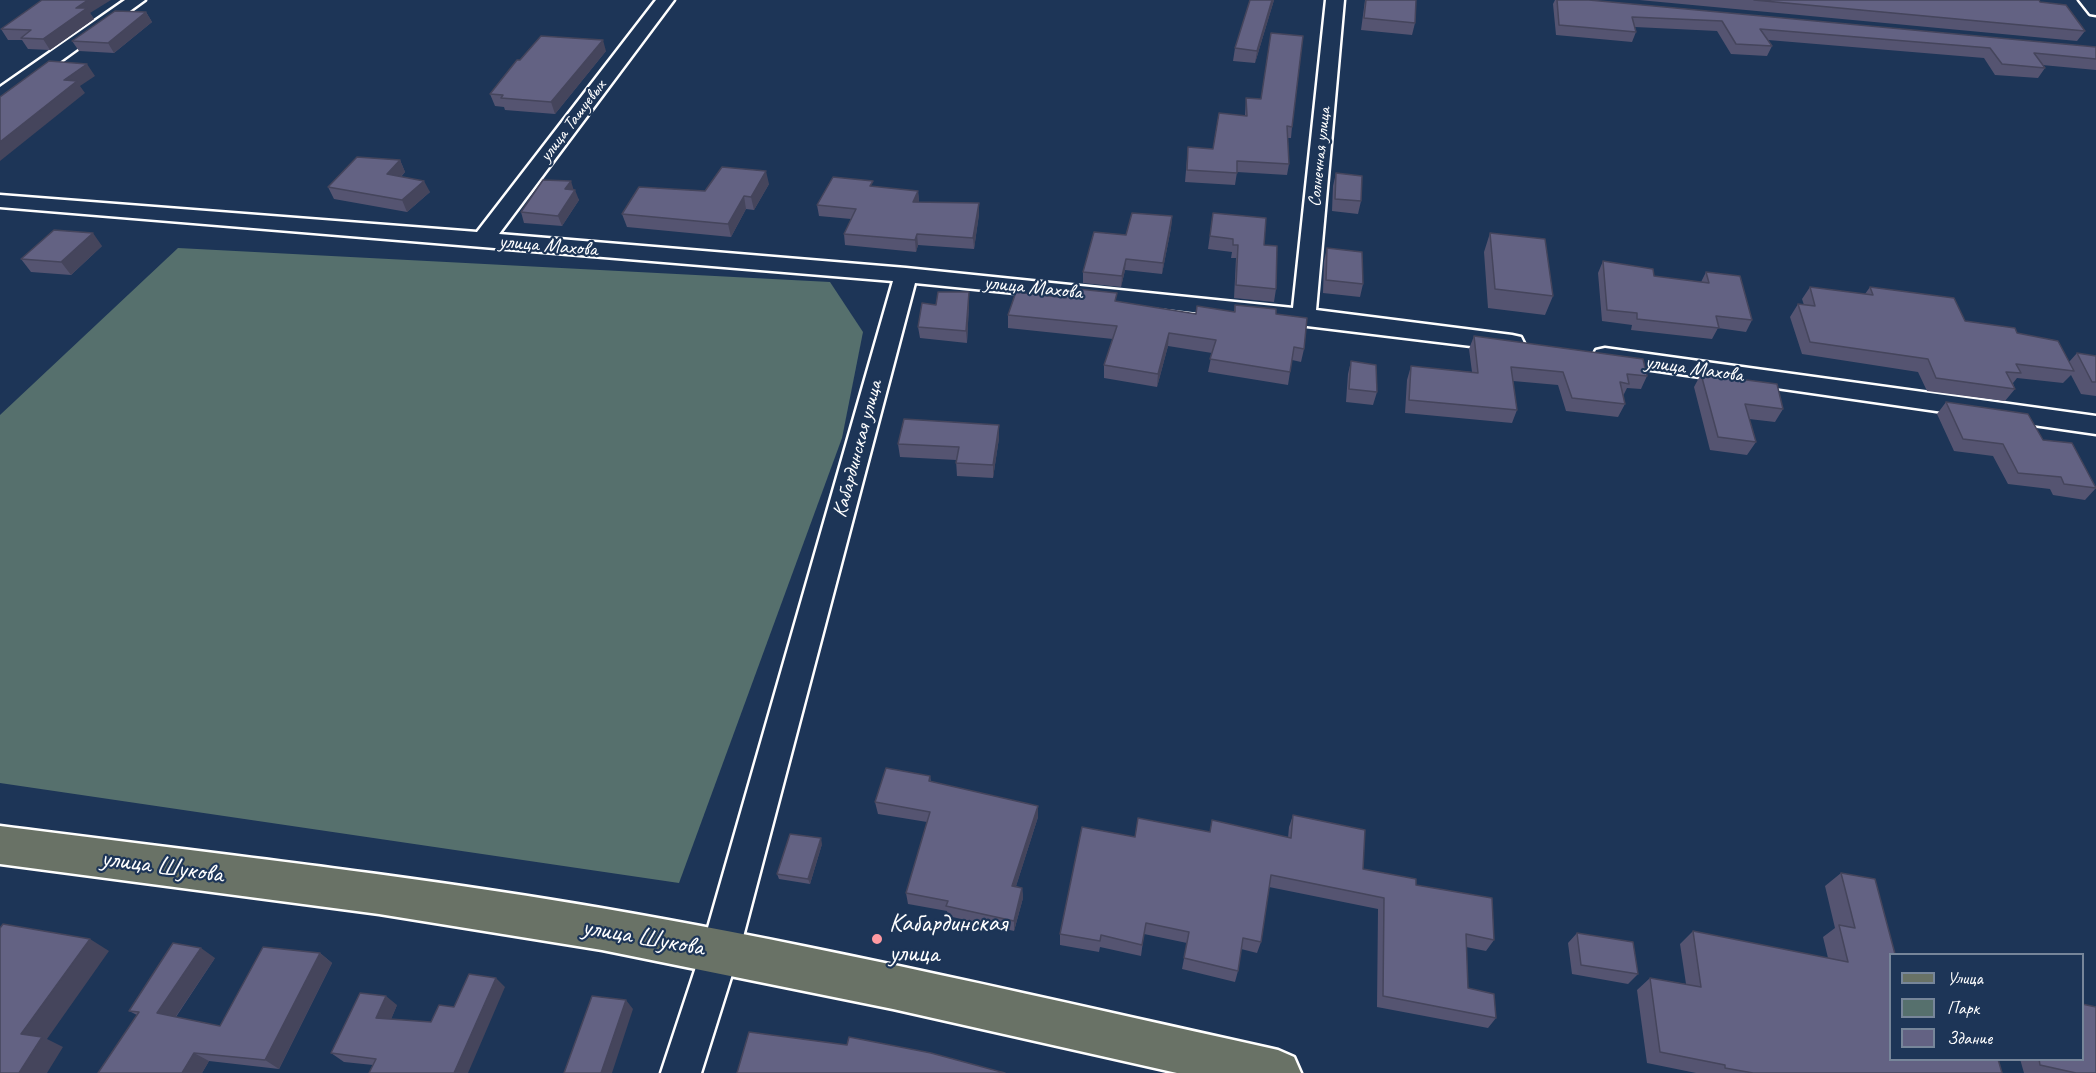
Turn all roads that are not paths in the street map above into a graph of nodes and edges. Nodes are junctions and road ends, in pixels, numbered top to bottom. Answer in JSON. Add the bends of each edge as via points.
{"nodes":[{"id":1,"x":135,"y":0,"type":"edge"},
{"id":2,"x":664,"y":0,"type":"edge"},
{"id":3,"x":1335,"y":0,"type":"edge"},
{"id":4,"x":2088,"y":0,"type":"edge"},
{"id":5,"x":2096,"y":9,"type":"edge"},
{"id":6,"x":0,"y":96,"type":"edge"},
{"id":7,"x":0,"y":201,"type":"edge"},
{"id":8,"x":482,"y":241,"type":"junction"},
{"id":9,"x":906,"y":275,"type":"junction"},
{"id":10,"x":1304,"y":315,"type":"junction"},
{"id":11,"x":1529,"y":346,"type":"edge"},
{"id":12,"x":1588,"y":354,"type":"edge"},
{"id":13,"x":2096,"y":425,"type":"edge"},
{"id":14,"x":0,"y":845,"type":"edge"},
{"id":15,"x":720,"y":952,"type":"junction"},
{"id":16,"x":681,"y":1073,"type":"edge"},
{"id":17,"x":1278,"y":1073,"type":"edge"}],
"edges":[{"from":1,"to":6,"type":"street"},
{"from":2,"to":8,"type":"street","name":"улица Ташуевых"},
{"from":3,"to":10,"type":"street","name":"Солнечная улица"},
{"from":4,"to":5,"type":"street"},
{"from":7,"to":8,"type":"street","name":"улица Махова"},
{"from":8,"to":9,"type":"street","name":"улица Махова"},
{"from":9,"to":10,"type":"street","name":"улица Махова"},
{"from":9,"to":15,"type":"street","name":"Кабардинская улица"},
{"from":10,"to":11,"type":"street","name":"улица Махова"},
{"from":12,"to":13,"type":"street","name":"улица Махова"},
{"from":14,"to":15,"type":"main road","name":"улица Шукова","via":[[505,914]]},
{"from":15,"to":16,"type":"street","name":"Кабардинская улица"},
{"from":15,"to":17,"type":"main road","name":"улица Шукова","via":[[920,992]]}]}
